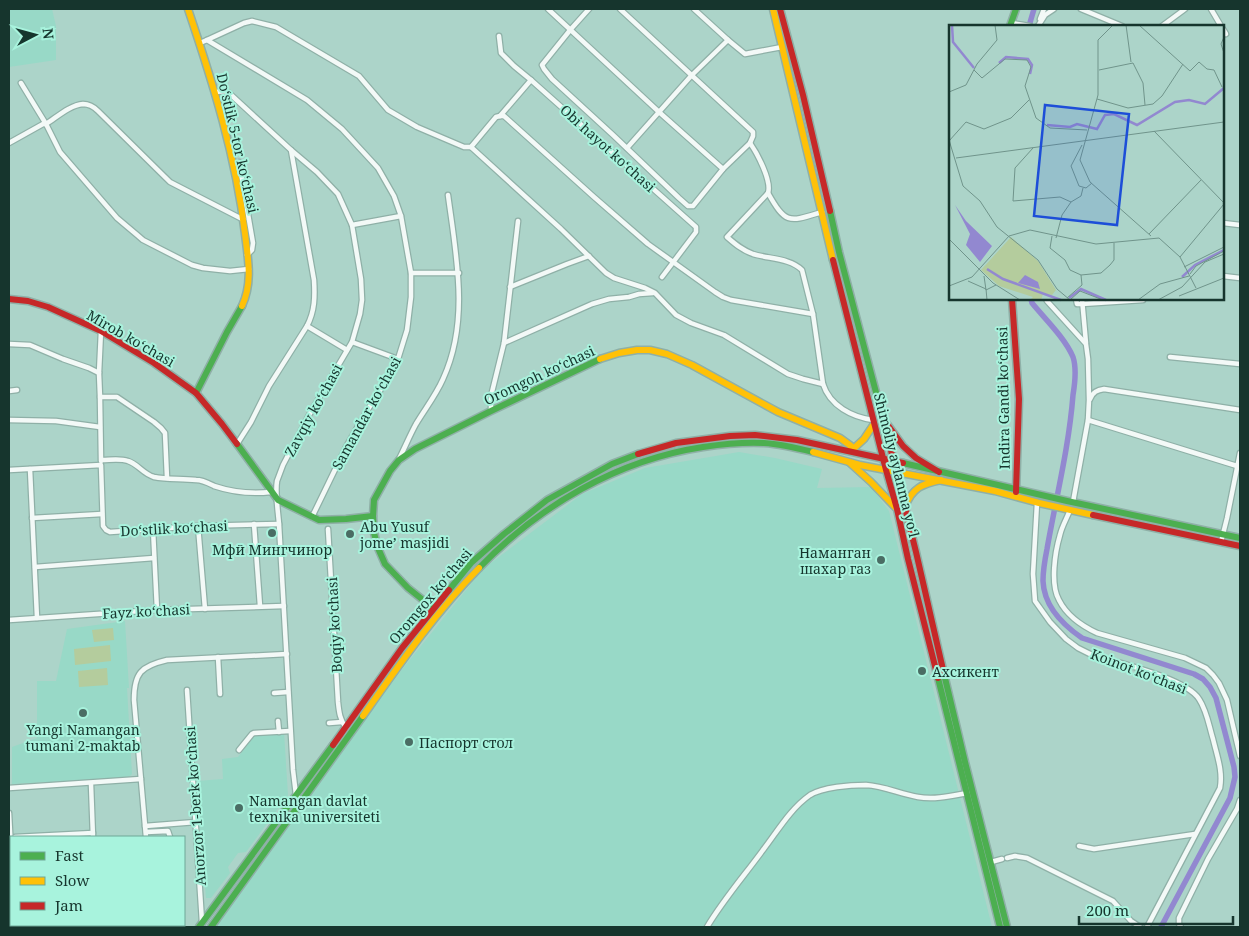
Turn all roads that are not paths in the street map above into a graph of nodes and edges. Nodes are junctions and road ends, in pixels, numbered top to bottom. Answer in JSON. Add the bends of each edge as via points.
{"nodes":[{"id":1,"x":188,"y":9,"type":"edge"},
{"id":2,"x":548,"y":9,"type":"edge"},
{"id":3,"x":589,"y":9,"type":"edge"},
{"id":4,"x":620,"y":9,"type":"edge"},
{"id":5,"x":694,"y":9,"type":"edge"},
{"id":6,"x":773,"y":9,"type":"edge"},
{"id":7,"x":780,"y":9,"type":"edge"},
{"id":8,"x":1016,"y":9,"type":"edge"},
{"id":9,"x":1044,"y":9,"type":"edge"},
{"id":10,"x":1054,"y":9,"type":"edge"},
{"id":11,"x":1081,"y":9,"type":"edge"},
{"id":12,"x":1186,"y":9,"type":"edge"},
{"id":13,"x":1211,"y":9,"type":"edge"},
{"id":14,"x":1013,"y":24,"type":"edge"},
{"id":15,"x":1038,"y":25,"type":"edge"},
{"id":16,"x":1039,"y":25,"type":"edge"},
{"id":17,"x":1120,"y":25,"type":"edge"},
{"id":18,"x":1163,"y":25,"type":"edge"},
{"id":19,"x":1220,"y":25,"type":"edge"},
{"id":20,"x":571,"y":29,"type":"junction"},
{"id":21,"x":1224,"y":31,"type":"edge"},
{"id":22,"x":1226,"y":34,"type":"dead end"},
{"id":23,"x":499,"y":36,"type":"dead end"},
{"id":24,"x":208,"y":40,"type":"junction"},
{"id":25,"x":728,"y":40,"type":"junction"},
{"id":26,"x":200,"y":43,"type":"junction"},
{"id":27,"x":782,"y":47,"type":"junction"},
{"id":28,"x":691,"y":76,"type":"junction"},
{"id":29,"x":531,"y":80,"type":"junction"},
{"id":30,"x":22,"y":83,"type":"dead end"},
{"id":31,"x":216,"y":92,"type":"junction"},
{"id":32,"x":802,"y":95,"type":"junction"},
{"id":33,"x":795,"y":98,"type":"junction"},
{"id":34,"x":659,"y":112,"type":"junction"},
{"id":35,"x":500,"y":116,"type":"junction"},
{"id":36,"x":46,"y":124,"type":"junction"},
{"id":37,"x":9,"y":143,"type":"edge"},
{"id":38,"x":750,"y":143,"type":"junction"},
{"id":39,"x":471,"y":147,"type":"junction"},
{"id":40,"x":627,"y":148,"type":"junction"},
{"id":41,"x":291,"y":150,"type":"junction"},
{"id":42,"x":238,"y":162,"type":"dead end"},
{"id":43,"x":723,"y":169,"type":"junction"},
{"id":44,"x":768,"y":193,"type":"junction"},
{"id":45,"x":448,"y":195,"type":"dead end"},
{"id":46,"x":822,"y":212,"type":"junction"},
{"id":47,"x":401,"y":216,"type":"junction"},
{"id":48,"x":244,"y":220,"type":"junction"},
{"id":49,"x":518,"y":222,"type":"dead end"},
{"id":50,"x":1224,"y":223,"type":"edge"},
{"id":51,"x":352,"y":225,"type":"junction"},
{"id":52,"x":1240,"y":225,"type":"edge"},
{"id":53,"x":836,"y":253,"type":"junction"},
{"id":54,"x":247,"y":255,"type":"junction"},
{"id":55,"x":589,"y":256,"type":"junction"},
{"id":56,"x":673,"y":262,"type":"junction"},
{"id":57,"x":249,"y":269,"type":"junction"},
{"id":58,"x":411,"y":273,"type":"junction"},
{"id":59,"x":459,"y":273,"type":"junction"},
{"id":60,"x":1224,"y":276,"type":"edge"},
{"id":61,"x":662,"y":277,"type":"dead end"},
{"id":62,"x":1240,"y":278,"type":"edge"},
{"id":63,"x":510,"y":287,"type":"junction"},
{"id":64,"x":655,"y":293,"type":"junction"},
{"id":65,"x":9,"y":299,"type":"edge"},
{"id":66,"x":1012,"y":300,"type":"edge"},
{"id":67,"x":1046,"y":300,"type":"edge"},
{"id":68,"x":1143,"y":300,"type":"edge"},
{"id":69,"x":1082,"y":302,"type":"edge"},
{"id":70,"x":813,"y":314,"type":"junction"},
{"id":71,"x":308,"y":326,"type":"junction"},
{"id":72,"x":101,"y":331,"type":"junction"},
{"id":73,"x":352,"y":342,"type":"junction"},
{"id":74,"x":504,"y":343,"type":"junction"},
{"id":75,"x":9,"y":344,"type":"edge"},
{"id":76,"x":1086,"y":344,"type":"junction"},
{"id":77,"x":346,"y":350,"type":"junction"},
{"id":78,"x":1170,"y":357,"type":"dead end"},
{"id":79,"x":398,"y":359,"type":"junction"},
{"id":80,"x":1240,"y":364,"type":"edge"},
{"id":81,"x":99,"y":373,"type":"junction"},
{"id":82,"x":823,"y":384,"type":"junction"},
{"id":83,"x":17,"y":390,"type":"dead end"},
{"id":84,"x":9,"y":391,"type":"edge"},
{"id":85,"x":196,"y":393,"type":"junction"},
{"id":86,"x":100,"y":397,"type":"junction"},
{"id":87,"x":1089,"y":400,"type":"junction"},
{"id":88,"x":1240,"y":410,"type":"edge"},
{"id":89,"x":491,"y":411,"type":"junction"},
{"id":90,"x":884,"y":419,"type":"junction"},
{"id":91,"x":9,"y":420,"type":"edge"},
{"id":92,"x":1088,"y":420,"type":"junction"},
{"id":93,"x":874,"y":422,"type":"junction"},
{"id":94,"x":100,"y":427,"type":"junction"},
{"id":95,"x":237,"y":444,"type":"junction"},
{"id":96,"x":851,"y":451,"type":"junction"},
{"id":97,"x":1240,"y":453,"type":"edge"},
{"id":98,"x":883,"y":459,"type":"junction"},
{"id":99,"x":399,"y":460,"type":"junction"},
{"id":100,"x":894,"y":462,"type":"junction"},
{"id":101,"x":101,"y":463,"type":"junction"},
{"id":102,"x":850,"y":463,"type":"junction"},
{"id":103,"x":1238,"y":468,"type":"edge"},
{"id":104,"x":30,"y":469,"type":"junction"},
{"id":105,"x":9,"y":470,"type":"edge"},
{"id":106,"x":886,"y":470,"type":"junction"},
{"id":107,"x":897,"y":472,"type":"junction"},
{"id":108,"x":939,"y":472,"type":"junction"},
{"id":109,"x":167,"y":478,"type":"junction"},
{"id":110,"x":941,"y":480,"type":"junction"},
{"id":111,"x":271,"y":492,"type":"junction"},
{"id":112,"x":1016,"y":493,"type":"junction"},
{"id":113,"x":278,"y":500,"type":"junction"},
{"id":114,"x":1070,"y":502,"type":"junction"},
{"id":115,"x":1040,"y":504,"type":"junction"},
{"id":116,"x":897,"y":509,"type":"junction"},
{"id":117,"x":1068,"y":509,"type":"junction"},
{"id":118,"x":905,"y":510,"type":"junction"},
{"id":119,"x":102,"y":514,"type":"junction"},
{"id":120,"x":373,"y":516,"type":"junction"},
{"id":121,"x":312,"y":517,"type":"junction"},
{"id":122,"x":32,"y":518,"type":"junction"},
{"id":123,"x":254,"y":524,"type":"junction"},
{"id":124,"x":279,"y":524,"type":"junction"},
{"id":125,"x":198,"y":526,"type":"junction"},
{"id":126,"x":152,"y":529,"type":"junction"},
{"id":127,"x":328,"y":529,"type":"dead end"},
{"id":128,"x":1222,"y":538,"type":"junction"},
{"id":129,"x":1240,"y":538,"type":"edge"},
{"id":130,"x":1240,"y":546,"type":"edge"},
{"id":131,"x":154,"y":558,"type":"junction"},
{"id":132,"x":34,"y":567,"type":"junction"},
{"id":133,"x":260,"y":606,"type":"junction"},
{"id":134,"x":284,"y":606,"type":"junction"},
{"id":135,"x":433,"y":608,"type":"junction"},
{"id":136,"x":205,"y":609,"type":"junction"},
{"id":137,"x":157,"y":610,"type":"junction"},
{"id":138,"x":37,"y":618,"type":"junction"},
{"id":139,"x":9,"y":620,"type":"edge"},
{"id":140,"x":287,"y":654,"type":"junction"},
{"id":141,"x":218,"y":657,"type":"junction"},
{"id":142,"x":187,"y":690,"type":"dead end"},
{"id":143,"x":288,"y":692,"type":"junction"},
{"id":144,"x":274,"y":693,"type":"dead end"},
{"id":145,"x":220,"y":694,"type":"dead end"},
{"id":146,"x":278,"y":721,"type":"dead end"},
{"id":147,"x":330,"y":723,"type":"dead end"},
{"id":148,"x":344,"y":724,"type":"junction"},
{"id":149,"x":290,"y":731,"type":"junction"},
{"id":150,"x":279,"y":732,"type":"junction"},
{"id":151,"x":351,"y":732,"type":"junction"},
{"id":152,"x":239,"y":750,"type":"dead end"},
{"id":153,"x":1240,"y":756,"type":"edge"},
{"id":154,"x":141,"y":780,"type":"junction"},
{"id":155,"x":91,"y":784,"type":"junction"},
{"id":156,"x":9,"y":788,"type":"edge"},
{"id":157,"x":974,"y":792,"type":"junction"},
{"id":158,"x":966,"y":793,"type":"junction"},
{"id":159,"x":296,"y":795,"type":"junction"},
{"id":160,"x":1240,"y":800,"type":"edge"},
{"id":161,"x":302,"y":802,"type":"junction"},
{"id":162,"x":9,"y":813,"type":"edge"},
{"id":163,"x":196,"y":822,"type":"junction"},
{"id":164,"x":145,"y":826,"type":"junction"},
{"id":165,"x":1195,"y":834,"type":"junction"},
{"id":166,"x":93,"y":835,"type":"edge"},
{"id":167,"x":146,"y":835,"type":"edge"},
{"id":168,"x":12,"y":836,"type":"edge"},
{"id":169,"x":60,"y":836,"type":"edge"},
{"id":170,"x":170,"y":836,"type":"edge"},
{"id":171,"x":1079,"y":846,"type":"dead end"},
{"id":172,"x":991,"y":862,"type":"junction"},
{"id":173,"x":201,"y":925,"type":"edge"},
{"id":174,"x":211,"y":927,"type":"edge"},
{"id":175,"x":707,"y":927,"type":"edge"},
{"id":176,"x":1000,"y":927,"type":"edge"},
{"id":177,"x":1007,"y":927,"type":"edge"},
{"id":178,"x":1140,"y":927,"type":"edge"},
{"id":179,"x":1147,"y":927,"type":"edge"},
{"id":180,"x":1181,"y":927,"type":"edge"}],
"edges":[{"from":1,"to":26,"type":"main road","name":"Doʻstlik 5-tor koʻchasi"},
{"from":2,"to":20,"type":"street"},
{"from":3,"to":20,"type":"street"},
{"from":4,"to":28,"type":"street"},
{"from":5,"to":25,"type":"street"},
{"from":6,"to":27,"type":"main road","name":"Shimoliy aylanma yoʻl"},
{"from":7,"to":32,"type":"main road","name":"Shimoliy aylanma yoʻl"},
{"from":8,"to":14,"type":"main road"},
{"from":9,"to":15,"type":"street"},
{"from":10,"to":16,"type":"street"},
{"from":11,"to":17,"type":"street"},
{"from":12,"to":18,"type":"street"},
{"from":13,"to":19,"type":"street"},
{"from":20,"to":34,"type":"street"},
{"from":20,"to":40,"type":"street","via":[[542,65],[552,79]]},
{"from":21,"to":22,"type":"street"},
{"from":23,"to":29,"type":"street","name":"Obi hayot koʻchasi","via":[[501,53]]},
{"from":24,"to":26,"type":"street"},
{"from":24,"to":39,"type":"street","via":[[244,22],[276,27],[359,76],[388,110],[417,127]]},
{"from":24,"to":47,"type":"street","name":"Samandar ko‘chasi","via":[[307,100],[342,129],[378,168]]},
{"from":25,"to":27,"type":"street","via":[[745,54]]},
{"from":25,"to":28,"type":"street"},
{"from":26,"to":31,"type":"main road","name":"Doʻstlik 5-tor koʻchasi"},
{"from":27,"to":33,"type":"main road","name":"Shimoliy aylanma yoʻl"},
{"from":28,"to":34,"type":"street"},
{"from":28,"to":38,"type":"street","via":[[753,132]]},
{"from":29,"to":35,"type":"street"},
{"from":29,"to":56,"type":"street","name":"Obi hayot koʻchasi","via":[[696,227],[696,232]]},
{"from":30,"to":36,"type":"street"},
{"from":31,"to":41,"type":"street","name":"Zavqiy koʻchasi","via":[[229,93]]},
{"from":31,"to":48,"type":"main road","name":"Doʻstlik 5-tor koʻchasi"},
{"from":32,"to":33,"type":"main road"},
{"from":32,"to":53,"type":"main road","name":"Shimoliy aylanma yoʻl"},
{"from":33,"to":46,"type":"main road","name":"Shimoliy aylanma yoʻl"},
{"from":34,"to":40,"type":"street"},
{"from":34,"to":43,"type":"street"},
{"from":35,"to":39,"type":"street"},
{"from":35,"to":56,"type":"street","via":[[504,116],[648,244]]},
{"from":36,"to":37,"type":"street"},
{"from":36,"to":48,"type":"street","via":[[71,108],[89,105],[170,182]]},
{"from":36,"to":57,"type":"street","via":[[60,152],[116,218],[143,240],[192,265],[230,271]]},
{"from":38,"to":43,"type":"street"},
{"from":38,"to":44,"type":"street","via":[[767,177]]},
{"from":39,"to":55,"type":"street"},
{"from":40,"to":43,"type":"street","via":[[689,206],[693,206]]},
{"from":41,"to":51,"type":"street","name":"Zavqiy koʻchasi","via":[[338,194]]},
{"from":41,"to":71,"type":"street","via":[[314,280],[315,294]]},
{"from":42,"to":54,"type":"street","via":[[253,243]]},
{"from":44,"to":46,"type":"street","via":[[778,210],[790,219]]},
{"from":44,"to":70,"type":"street","via":[[726,237],[752,254],[787,262],[802,270]]},
{"from":45,"to":59,"type":"street"},
{"from":46,"to":53,"type":"main road","name":"Shimoliy aylanma yoʻl"},
{"from":47,"to":51,"type":"street"},
{"from":47,"to":58,"type":"street","name":"Samandar ko‘chasi"},
{"from":48,"to":54,"type":"main road","name":"Doʻstlik 5-tor koʻchasi"},
{"from":49,"to":63,"type":"street"},
{"from":50,"to":52,"type":"street"},
{"from":51,"to":73,"type":"street","name":"Zavqiy koʻchasi","via":[[362,300]]},
{"from":53,"to":90,"type":"main road","name":"Shimoliy aylanma yoʻl"},
{"from":53,"to":93,"type":"main road","name":"Shimoliy aylanma yoʻl"},
{"from":54,"to":57,"type":"main road","name":"Doʻstlik 5-tor koʻchasi"},
{"from":55,"to":63,"type":"street"},
{"from":55,"to":64,"type":"street","via":[[614,278]]},
{"from":56,"to":61,"type":"street","name":"Obi hayot koʻchasi"},
{"from":56,"to":70,"type":"street","via":[[731,300]]},
{"from":57,"to":85,"type":"main road","name":"Doʻstlik 5-tor koʻchasi","via":[[247,293]]},
{"from":58,"to":59,"type":"street"},
{"from":58,"to":79,"type":"street","name":"Samandar ko‘chasi","via":[[410,315]]},
{"from":59,"to":99,"type":"street","via":[[456,337],[444,378]]},
{"from":60,"to":62,"type":"street"},
{"from":63,"to":74,"type":"street"},
{"from":64,"to":74,"type":"street","via":[[592,304]]},
{"from":64,"to":82,"type":"street","via":[[676,315],[724,335],[788,374]]},
{"from":65,"to":72,"type":"main road","name":"Mirob koʻchasi","via":[[48,307]]},
{"from":66,"to":112,"type":"main road","name":"Indira Gandi koʻchasi","via":[[1018,399]]},
{"from":67,"to":76,"type":"street"},
{"from":68,"to":69,"type":"street"},
{"from":69,"to":76,"type":"street"},
{"from":70,"to":82,"type":"street"},
{"from":71,"to":77,"type":"street"},
{"from":71,"to":95,"type":"street"},
{"from":72,"to":81,"type":"street","name":"Doʻstlik koʻchasi"},
{"from":72,"to":85,"type":"main road","name":"Mirob koʻchasi"},
{"from":73,"to":77,"type":"street","name":"Zavqiy koʻchasi"},
{"from":73,"to":79,"type":"street"},
{"from":74,"to":89,"type":"street","via":[[491,396]]},
{"from":75,"to":81,"type":"street","via":[[30,345]]},
{"from":76,"to":87,"type":"street"},
{"from":77,"to":113,"type":"street","name":"Zavqiy koʻchasi","via":[[276,481]]},
{"from":78,"to":80,"type":"street"},
{"from":79,"to":121,"type":"street","name":"Samandar ko‘chasi","via":[[346,447]]},
{"from":81,"to":86,"type":"street","name":"Doʻstlik koʻchasi"},
{"from":82,"to":93,"type":"street","via":[[827,395],[844,411]]},
{"from":83,"to":84,"type":"street"},
{"from":85,"to":95,"type":"main road","name":"Mirob koʻchasi"},
{"from":86,"to":94,"type":"street","name":"Doʻstlik koʻchasi"},
{"from":86,"to":109,"type":"street","via":[[117,397],[163,430]]},
{"from":87,"to":88,"type":"street","via":[[1097,391],[1104,389]]},
{"from":87,"to":92,"type":"street"},
{"from":89,"to":96,"type":"main road","name":"Oromgoh koʻchasi","via":[[601,359],[648,350],[677,358],[775,411],[844,439],[851,446]]},
{"from":89,"to":99,"type":"main road","name":"Oromgoh koʻchasi"},
{"from":90,"to":100,"type":"main road","name":"Shimoliy aylanma yoʻl"},
{"from":90,"to":108,"type":"main road","via":[[903,446]]},
{"from":91,"to":94,"type":"street","via":[[56,421]]},
{"from":92,"to":103,"type":"street"},
{"from":92,"to":114,"type":"street"},
{"from":93,"to":96,"type":"main road","via":[[868,435]]},
{"from":93,"to":98,"type":"main road","name":"Shimoliy aylanma yoʻl"},
{"from":94,"to":101,"type":"street","name":"Doʻstlik koʻchasi"},
{"from":95,"to":111,"type":"main road","name":"Mirob koʻchasi"},
{"from":96,"to":98,"type":"main road","name":"Oromgox ko‘chasi"},
{"from":96,"to":135,"type":"main road","name":"Oromgox ko‘chasi","via":[[774,437],[730,436],[676,443],[612,464],[558,493],[522,518],[472,563]]},
{"from":97,"to":103,"type":"street"},
{"from":98,"to":100,"type":"main road","name":"Oromgox ko‘chasi"},
{"from":98,"to":106,"type":"main road","name":"Shimoliy aylanma yoʻl"},
{"from":99,"to":120,"type":"main road","name":"Oromgoh koʻchasi","via":[[374,500]]},
{"from":100,"to":107,"type":"main road","name":"Shimoliy aylanma yoʻl"},
{"from":100,"to":108,"type":"main road","name":"Oromgox ko‘chasi"},
{"from":101,"to":104,"type":"street"},
{"from":101,"to":109,"type":"street","via":[[128,460],[149,475]]},
{"from":101,"to":119,"type":"street","name":"Doʻstlik koʻchasi"},
{"from":102,"to":106,"type":"main road","name":"Oromgox ko‘chasi"},
{"from":102,"to":116,"type":"main road"},
{"from":102,"to":151,"type":"main road","name":"Oromgox ko‘chasi","via":[[795,448],[748,443],[672,454],[610,474],[542,514],[493,555],[419,640]]},
{"from":103,"to":128,"type":"street"},
{"from":104,"to":105,"type":"street"},
{"from":104,"to":122,"type":"street"},
{"from":106,"to":107,"type":"main road","name":"Oromgox ko‘chasi"},
{"from":106,"to":116,"type":"main road","name":"Shimoliy aylanma yoʻl"},
{"from":107,"to":110,"type":"main road","name":"Oromgox ko‘chasi"},
{"from":107,"to":118,"type":"main road","name":"Shimoliy aylanma yoʻl"},
{"from":108,"to":112,"type":"main road","name":"Oromgox ko‘chasi"},
{"from":109,"to":111,"type":"street","via":[[198,480],[243,492]]},
{"from":110,"to":112,"type":"main road","name":"Oromgox ko‘chasi"},
{"from":110,"to":118,"type":"main road","via":[[913,491]]},
{"from":111,"to":113,"type":"main road","name":"Mirob koʻchasi"},
{"from":112,"to":114,"type":"main road"},
{"from":112,"to":115,"type":"main road"},
{"from":113,"to":121,"type":"main road"},
{"from":113,"to":124,"type":"street","name":"Zavqiy koʻchasi"},
{"from":114,"to":128,"type":"main road"},
{"from":115,"to":117,"type":"main road"},
{"from":115,"to":165,"type":"street","name":"Koinot koʻchasi","via":[[1033,574],[1035,602],[1050,622],[1078,648],[1179,683],[1200,700],[1222,780]]},
{"from":116,"to":158,"type":"main road","name":"Shimoliy aylanma yoʻl"},
{"from":117,"to":128,"type":"main road"},
{"from":117,"to":153,"type":"street","via":[[1060,534],[1054,584],[1062,606],[1092,631],[1185,658],[1206,668],[1219,683],[1227,700]]},
{"from":118,"to":157,"type":"main road","name":"Shimoliy aylanma yoʻl"},
{"from":119,"to":122,"type":"street"},
{"from":119,"to":126,"type":"street","name":"Doʻstlik koʻchasi","via":[[103,526],[108,531]]},
{"from":120,"to":121,"type":"main road","via":[[327,521]]},
{"from":120,"to":135,"type":"main road","name":"Oromgoh koʻchasi","via":[[374,533],[385,564]]},
{"from":122,"to":132,"type":"street"},
{"from":123,"to":124,"type":"street","name":"Doʻstlik koʻchasi"},
{"from":123,"to":125,"type":"street","name":"Doʻstlik koʻchasi"},
{"from":123,"to":133,"type":"street"},
{"from":124,"to":134,"type":"street","name":"Zavqiy koʻchasi"},
{"from":125,"to":126,"type":"street","name":"Doʻstlik koʻchasi"},
{"from":125,"to":136,"type":"street"},
{"from":126,"to":131,"type":"street"},
{"from":127,"to":148,"type":"street","name":"Boqiy koʻchasi","via":[[338,702]]},
{"from":128,"to":129,"type":"main road"},
{"from":128,"to":130,"type":"main road"},
{"from":131,"to":132,"type":"street"},
{"from":131,"to":137,"type":"street"},
{"from":132,"to":138,"type":"street"},
{"from":133,"to":134,"type":"street","name":"Fayz koʻchasi"},
{"from":133,"to":136,"type":"street","name":"Fayz koʻchasi"},
{"from":134,"to":140,"type":"street","name":"Zavqiy koʻchasi"},
{"from":135,"to":148,"type":"main road","name":"Oromgox ko‘chasi"},
{"from":136,"to":137,"type":"street","name":"Fayz koʻchasi"},
{"from":137,"to":138,"type":"street","name":"Fayz koʻchasi"},
{"from":138,"to":139,"type":"street","name":"Fayz koʻchasi"},
{"from":140,"to":141,"type":"street"},
{"from":140,"to":143,"type":"street","name":"Zavqiy koʻchasi"},
{"from":141,"to":145,"type":"street"},
{"from":141,"to":154,"type":"street","via":[[167,660],[139,674],[134,694]]},
{"from":142,"to":163,"type":"street","name":"Anorzor 1-berk koʻchasi"},
{"from":143,"to":144,"type":"street"},
{"from":143,"to":149,"type":"street","name":"Zavqiy koʻchasi"},
{"from":146,"to":150,"type":"street"},
{"from":147,"to":148,"type":"street"},
{"from":148,"to":151,"type":"street"},
{"from":148,"to":159,"type":"main road","name":"Oromgox ko‘chasi"},
{"from":149,"to":150,"type":"street"},
{"from":149,"to":159,"type":"street","name":"Zavqiy koʻchasi"},
{"from":150,"to":152,"type":"street","via":[[254,733]]},
{"from":151,"to":161,"type":"main road","name":"Oromgox ko‘chasi"},
{"from":154,"to":155,"type":"street"},
{"from":154,"to":164,"type":"street"},
{"from":155,"to":156,"type":"street"},
{"from":155,"to":166,"type":"street"},
{"from":157,"to":158,"type":"street"},
{"from":157,"to":172,"type":"main road","name":"Shimoliy aylanma yoʻl"},
{"from":158,"to":175,"type":"street","via":[[925,798],[866,785],[826,789],[810,795],[786,819]]},
{"from":158,"to":176,"type":"main road","name":"Shimoliy aylanma yoʻl"},
{"from":159,"to":161,"type":"street"},
{"from":159,"to":173,"type":"main road","name":"Oromgox ko‘chasi"},
{"from":160,"to":180,"type":"street","via":[[1179,918]]},
{"from":161,"to":174,"type":"main road","name":"Oromgox ko‘chasi"},
{"from":162,"to":168,"type":"street"},
{"from":163,"to":164,"type":"street"},
{"from":163,"to":173,"type":"street","name":"Anorzor 1-berk koʻchasi"},
{"from":164,"to":167,"type":"street"},
{"from":165,"to":171,"type":"street","via":[[1094,849]]},
{"from":165,"to":179,"type":"street","name":"Koinot koʻchasi"},
{"from":166,"to":169,"type":"street"},
{"from":167,"to":170,"type":"street","via":[[168,831]]},
{"from":172,"to":177,"type":"main road","name":"Shimoliy aylanma yoʻl"},
{"from":172,"to":178,"type":"street","via":[[1015,856],[1027,858],[1113,901]]}]}
